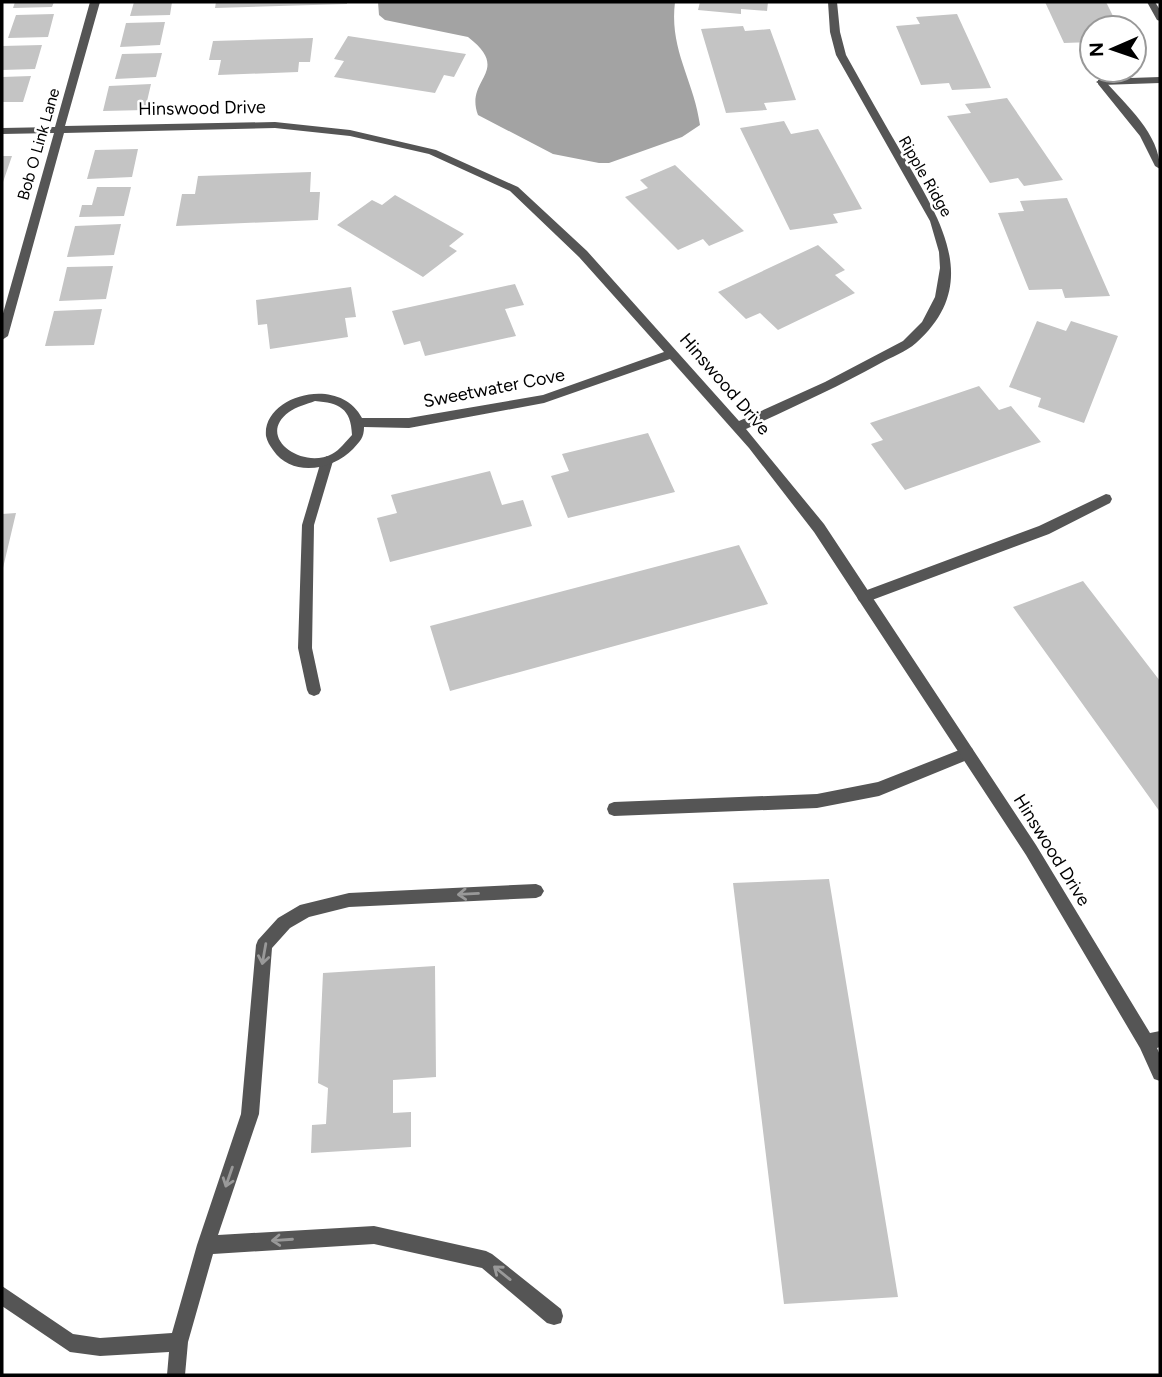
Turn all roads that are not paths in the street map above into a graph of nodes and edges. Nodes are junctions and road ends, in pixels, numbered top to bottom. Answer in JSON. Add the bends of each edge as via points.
{"nodes":[{"id":1,"x":95,"y":2,"type":"edge"},
{"id":2,"x":833,"y":2,"type":"edge"},
{"id":3,"x":1151,"y":2,"type":"edge"},
{"id":4,"x":1160,"y":18,"type":"edge"},
{"id":5,"x":1160,"y":80,"type":"edge"},
{"id":6,"x":2,"y":131,"type":"edge"},
{"id":7,"x":58,"y":131,"type":"junction"},
{"id":8,"x":1160,"y":166,"type":"edge"},
{"id":9,"x":2,"y":336,"type":"edge"},
{"id":10,"x":672,"y":354,"type":"junction"},
{"id":11,"x":359,"y":422,"type":"junction"},
{"id":12,"x":738,"y":427,"type":"junction"},
{"id":13,"x":327,"y":461,"type":"junction"},
{"id":14,"x":1106,"y":499,"type":"dead end"},
{"id":15,"x":864,"y":597,"type":"junction"},
{"id":16,"x":314,"y":690,"type":"dead end"},
{"id":17,"x":967,"y":753,"type":"junction"},
{"id":18,"x":614,"y":809,"type":"dead end"},
{"id":19,"x":536,"y":891,"type":"dead end"},
{"id":20,"x":1153,"y":1041,"type":"edge"},
{"id":21,"x":1160,"y":1073,"type":"edge"},
{"id":22,"x":206,"y":1245,"type":"junction"},
{"id":23,"x":2,"y":1296,"type":"edge"},
{"id":24,"x":554,"y":1316,"type":"dead end"},
{"id":25,"x":179,"y":1342,"type":"junction"},
{"id":26,"x":176,"y":1375,"type":"edge"}],
"edges":[{"from":1,"to":7,"type":"street","name":"Bob O Link Lane"},
{"from":2,"to":12,"type":"street","name":"Ripple Ridge","via":[[841,55],[935,220],[944,243],[946,279],[936,308],[914,339]]},
{"from":3,"to":4,"type":"street"},
{"from":5,"to":8,"type":"street","via":[[1101,82],[1145,135]]},
{"from":6,"to":7,"type":"street","name":"Hinswood Drive"},
{"from":7,"to":9,"type":"street","name":"Bob O Link Lane","via":[[14,273]]},
{"from":7,"to":10,"type":"street","name":"Hinswood Drive","via":[[275,125],[351,133],[432,152],[514,189],[569,240]]},
{"from":10,"to":11,"type":"street","name":"Sweetwater Cove","via":[[544,399],[409,423]]},
{"from":10,"to":12,"type":"street","name":"Hinswood Drive"},
{"from":11,"to":13,"type":"street","via":[[351,447]]},
{"from":11,"to":13,"type":"street","via":[[350,406],[327,397],[300,400],[278,415],[271,437],[283,456],[311,464]]},
{"from":12,"to":15,"type":"street","name":"Hinswood Drive","via":[[803,506]]},
{"from":13,"to":16,"type":"street","via":[[308,525],[304,648]]},
{"from":14,"to":15,"type":"street","via":[[1044,530]]},
{"from":15,"to":17,"type":"street","name":"Hinswood Drive"},
{"from":17,"to":18,"type":"street","via":[[878,789],[817,801]]},
{"from":17,"to":20,"type":"street","name":"Hinswood Drive"},
{"from":19,"to":22,"type":"street","one_way":true,"via":[[349,900],[306,910],[284,923],[264,945],[250,1114]]},
{"from":20,"to":21,"type":"street","name":"Hinswood Drive"},
{"from":24,"to":22,"type":"street","one_way":true,"via":[[485,1260],[374,1234]]},
{"from":22,"to":25,"type":"street"},
{"from":23,"to":25,"type":"street","via":[[70,1343],[100,1348]]},
{"from":25,"to":26,"type":"street"}]}
